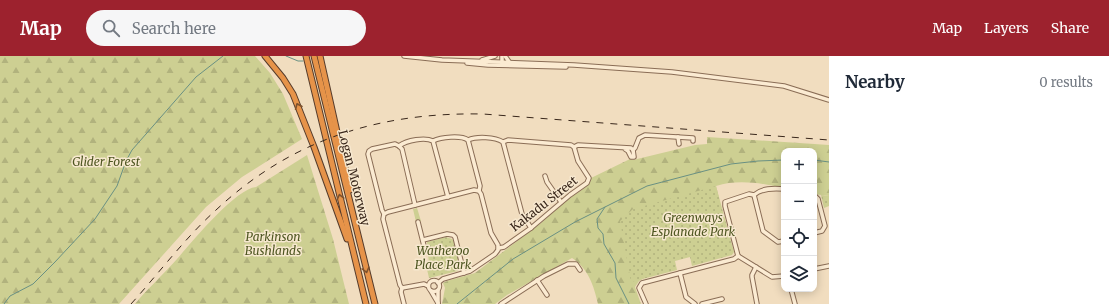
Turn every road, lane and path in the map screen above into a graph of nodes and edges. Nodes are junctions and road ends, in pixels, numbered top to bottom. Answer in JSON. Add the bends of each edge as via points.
{"nodes":[{"id":1,"x":265,"y":56,"type":"edge"},
{"id":2,"x":306,"y":56,"type":"edge"},
{"id":3,"x":314,"y":56,"type":"edge"},
{"id":4,"x":320,"y":56,"type":"edge"},
{"id":5,"x":404,"y":56,"type":"edge"},
{"id":6,"x":418,"y":56,"type":"edge"},
{"id":7,"x":496,"y":56,"type":"edge"},
{"id":8,"x":502,"y":56,"type":"edge"},
{"id":9,"x":505,"y":56,"type":"edge"},
{"id":10,"x":433,"y":60,"type":"junction"},
{"id":11,"x":456,"y":61,"type":"junction"},
{"id":12,"x":477,"y":61,"type":"junction"},
{"id":13,"x":510,"y":63,"type":"junction"},
{"id":14,"x":500,"y":64,"type":"junction"},
{"id":15,"x":583,"y":66,"type":"junction"},
{"id":16,"x":829,"y":100,"type":"edge"},
{"id":17,"x":678,"y":137,"type":"junction"},
{"id":18,"x":468,"y":140,"type":"junction"},
{"id":19,"x":433,"y":141,"type":"junction"},
{"id":20,"x":693,"y":141,"type":"dead end"},
{"id":21,"x":503,"y":142,"type":"junction"},
{"id":22,"x":678,"y":144,"type":"dead end"},
{"id":23,"x":399,"y":146,"type":"junction"},
{"id":24,"x":574,"y":147,"type":"junction"},
{"id":25,"x":625,"y":149,"type":"junction"},
{"id":26,"x":633,"y":150,"type":"junction"},
{"id":27,"x":545,"y":176,"type":"dead end"},
{"id":28,"x":781,"y":189,"type":"edge"},
{"id":29,"x":479,"y":191,"type":"junction"},
{"id":30,"x":754,"y":195,"type":"junction"},
{"id":31,"x":448,"y":197,"type":"junction"},
{"id":32,"x":817,"y":198,"type":"edge"},
{"id":33,"x":561,"y":202,"type":"junction"},
{"id":34,"x":416,"y":205,"type":"junction"},
{"id":35,"x":384,"y":214,"type":"junction"},
{"id":36,"x":418,"y":222,"type":"dead end"},
{"id":37,"x":531,"y":228,"type":"junction"},
{"id":38,"x":817,"y":232,"type":"edge"},
{"id":39,"x":358,"y":236,"type":"junction"},
{"id":40,"x":423,"y":240,"type":"junction"},
{"id":41,"x":781,"y":242,"type":"edge"},
{"id":42,"x":352,"y":248,"type":"junction"},
{"id":43,"x":499,"y":248,"type":"junction"},
{"id":44,"x":425,"y":250,"type":"dead end"},
{"id":45,"x":738,"y":256,"type":"junction"},
{"id":46,"x":829,"y":266,"type":"edge"},
{"id":47,"x":756,"y":267,"type":"junction"},
{"id":48,"x":817,"y":268,"type":"edge"},
{"id":49,"x":580,"y":270,"type":"dead end"},
{"id":50,"x":680,"y":273,"type":"junction"},
{"id":51,"x":464,"y":274,"type":"junction"},
{"id":52,"x":781,"y":276,"type":"edge"},
{"id":53,"x":537,"y":280,"type":"junction"},
{"id":54,"x":438,"y":282,"type":"junction"},
{"id":55,"x":428,"y":286,"type":"junction"},
{"id":56,"x":402,"y":288,"type":"junction"},
{"id":57,"x":438,"y":290,"type":"junction"},
{"id":58,"x":431,"y":291,"type":"junction"},
{"id":59,"x":792,"y":292,"type":"edge"},
{"id":60,"x":547,"y":295,"type":"dead end"},
{"id":61,"x":722,"y":298,"type":"dead end"},
{"id":62,"x":366,"y":304,"type":"edge"},
{"id":63,"x":374,"y":304,"type":"edge"},
{"id":64,"x":404,"y":304,"type":"edge"},
{"id":65,"x":438,"y":304,"type":"edge"},
{"id":66,"x":501,"y":304,"type":"edge"},
{"id":67,"x":646,"y":304,"type":"edge"},
{"id":68,"x":695,"y":304,"type":"edge"},
{"id":69,"x":702,"y":304,"type":"edge"},
{"id":70,"x":757,"y":304,"type":"edge"},
{"id":71,"x":795,"y":304,"type":"edge"}],
"edges":[{"from":42,"to":1,"type":"highway","one_way":true,"via":[[293,94]]},
{"from":42,"to":2,"type":"highway","name":"Logan Motorway","one_way":true},
{"from":3,"to":39,"type":"highway","name":"Logan Motorway"},
{"from":4,"to":39,"type":"highway","via":[[354,204]]},
{"from":5,"to":10,"type":"street"},
{"from":6,"to":10,"type":"street"},
{"from":7,"to":12,"type":"street"},
{"from":7,"to":14,"type":"street"},
{"from":8,"to":14,"type":"street"},
{"from":9,"to":13,"type":"street"},
{"from":10,"to":11,"type":"street"},
{"from":11,"to":12,"type":"street"},
{"from":11,"to":14,"type":"street"},
{"from":12,"to":14,"type":"street"},
{"from":13,"to":14,"type":"street"},
{"from":13,"to":15,"type":"street"},
{"from":14,"to":15,"type":"street","via":[[550,68]]},
{"from":15,"to":16,"type":"street","via":[[761,82],[784,86]]},
{"from":17,"to":20,"type":"street","via":[[693,138]]},
{"from":17,"to":22,"type":"street"},
{"from":17,"to":26,"type":"street","via":[[645,136],[639,138]]},
{"from":18,"to":19,"type":"street","via":[[457,137]]},
{"from":18,"to":21,"type":"street","via":[[499,139]]},
{"from":18,"to":29,"type":"street","via":[[480,186]]},
{"from":19,"to":23,"type":"street","via":[[417,140]]},
{"from":19,"to":31,"type":"street"},
{"from":21,"to":24,"type":"street","via":[[508,140],[571,144]]},
{"from":21,"to":37,"type":"street","via":[[522,214]]},
{"from":23,"to":34,"type":"street","via":[[402,149]]},
{"from":23,"to":35,"type":"street","via":[[395,144],[372,149],[368,154]]},
{"from":24,"to":25,"type":"street","via":[[578,145]]},
{"from":24,"to":33,"type":"street","name":"Kakadu Street","via":[[578,161],[588,174],[588,180]]},
{"from":25,"to":26,"type":"street"},
{"from":25,"to":26,"type":"street","via":[[632,157],[635,155]]},
{"from":27,"to":33,"type":"street"},
{"from":28,"to":30,"type":"street","via":[[774,188]]},
{"from":29,"to":31,"type":"street"},
{"from":29,"to":43,"type":"street","via":[[482,194],[492,237]]},
{"from":30,"to":41,"type":"street","via":[[763,231]]},
{"from":30,"to":45,"type":"street","via":[[728,200],[725,204]]},
{"from":31,"to":34,"type":"street"},
{"from":32,"to":38,"type":"street","via":[[825,226],[822,231]]},
{"from":33,"to":37,"type":"street","name":"Kakadu Street"},
{"from":34,"to":35,"type":"street"},
{"from":35,"to":56,"type":"street","via":[[383,219]]},
{"from":36,"to":40,"type":"street"},
{"from":37,"to":43,"type":"street","name":"Kakadu Street"},
{"from":39,"to":63,"type":"highway","name":"Logan Motorway","one_way":true},
{"from":40,"to":44,"type":"street"},
{"from":40,"to":51,"type":"street","via":[[453,235]]},
{"from":42,"to":62,"type":"highway","name":"Logan Motorway"},
{"from":43,"to":51,"type":"street","name":"Kakadu Street","via":[[496,254]]},
{"from":45,"to":47,"type":"street"},
{"from":45,"to":50,"type":"street"},
{"from":46,"to":48,"type":"street"},
{"from":47,"to":52,"type":"street","via":[[772,277]]},
{"from":47,"to":70,"type":"street","via":[[752,277]]},
{"from":49,"to":53,"type":"street","via":[[576,264],[571,263]]},
{"from":50,"to":67,"type":"street","via":[[640,285],[640,292]]},
{"from":50,"to":68,"type":"street","via":[[686,297]]},
{"from":51,"to":54,"type":"street","name":"Kakadu Street"},
{"from":53,"to":60,"type":"street"},
{"from":53,"to":66,"type":"street"},
{"from":54,"to":55,"type":"street","via":[[432,281]]},
{"from":54,"to":57,"type":"street"},
{"from":55,"to":56,"type":"street","via":[[424,284]]},
{"from":55,"to":58,"type":"street"},
{"from":56,"to":64,"type":"street"},
{"from":57,"to":58,"type":"street"},
{"from":57,"to":65,"type":"street"},
{"from":58,"to":65,"type":"street"},
{"from":59,"to":71,"type":"street"},
{"from":61,"to":69,"type":"street"}]}
